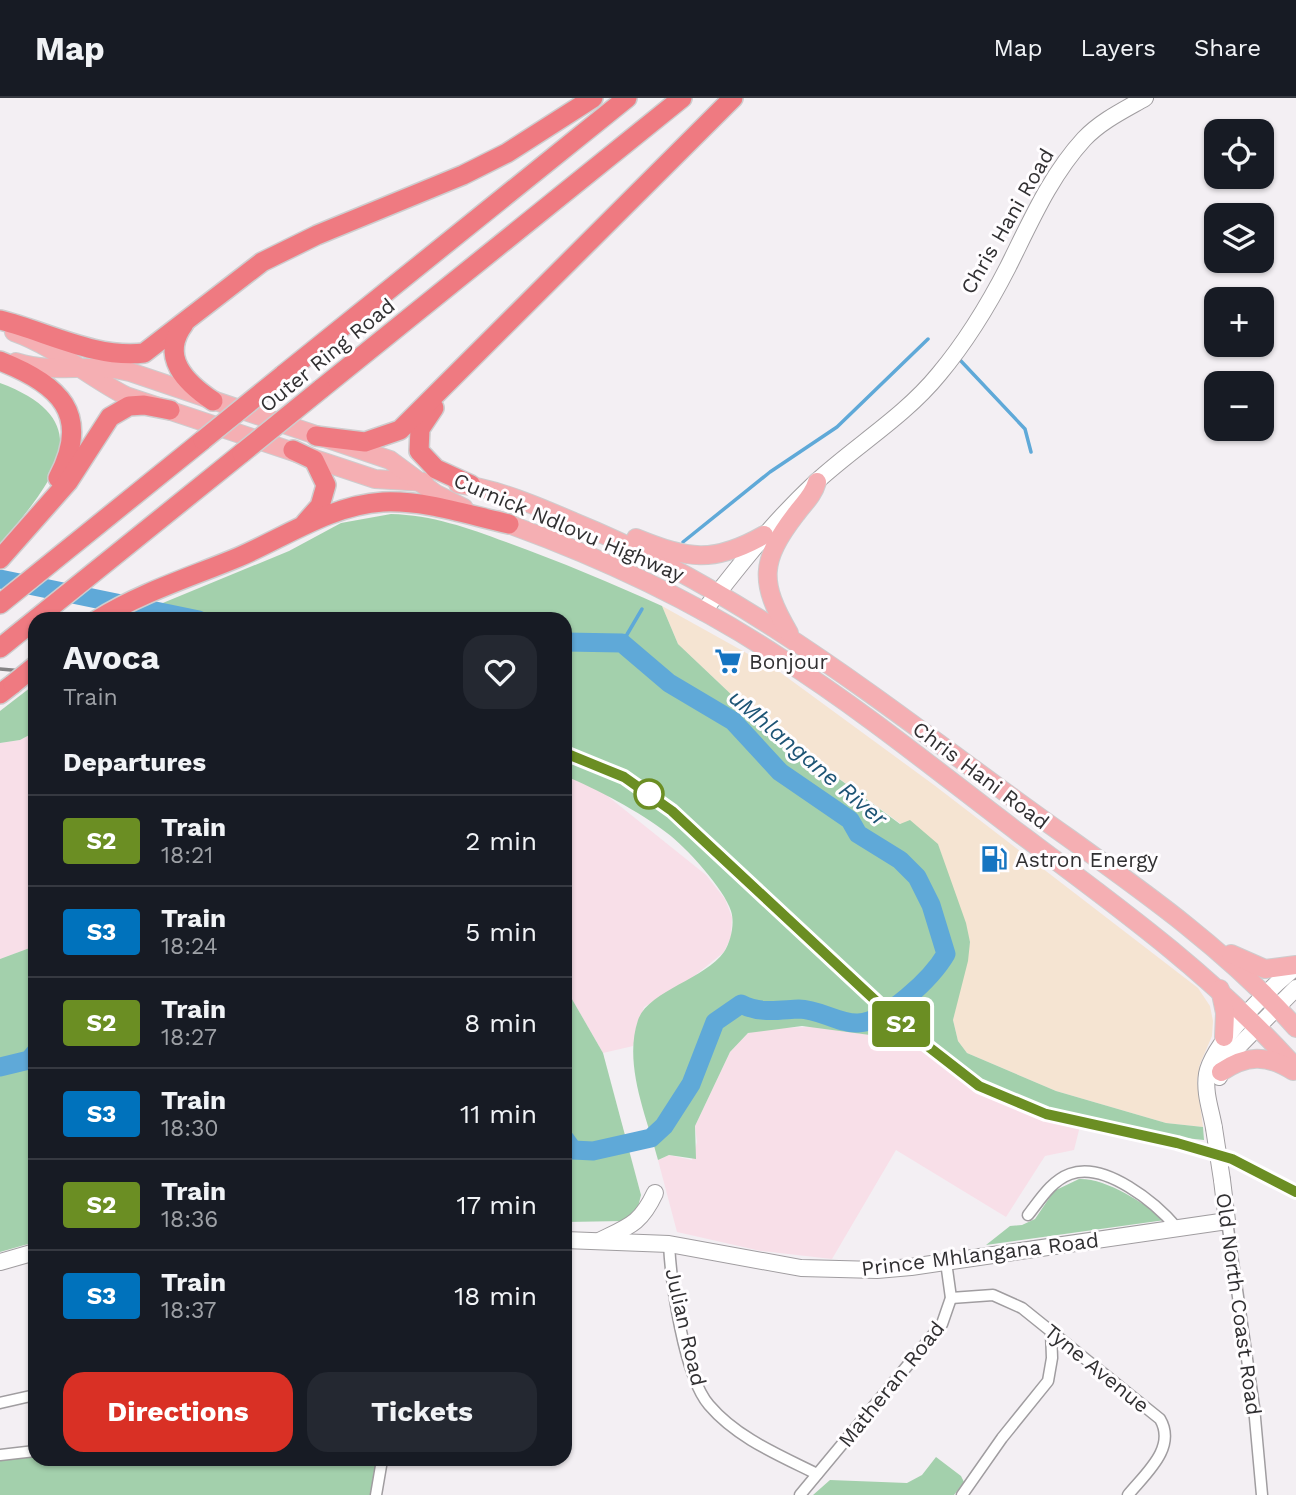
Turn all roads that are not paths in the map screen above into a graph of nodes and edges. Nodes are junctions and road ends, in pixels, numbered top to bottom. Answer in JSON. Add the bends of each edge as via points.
{"nodes":[{"id":1,"x":593,"y":98,"type":"edge"},
{"id":2,"x":627,"y":98,"type":"edge"},
{"id":3,"x":682,"y":98,"type":"edge"},
{"id":4,"x":733,"y":98,"type":"edge"},
{"id":5,"x":1145,"y":98,"type":"edge"},
{"id":6,"x":193,"y":312,"type":"junction"},
{"id":7,"x":512,"y":316,"type":"junction"},
{"id":8,"x":0,"y":320,"type":"edge"},
{"id":9,"x":0,"y":327,"type":"edge"},
{"id":10,"x":0,"y":359,"type":"edge"},
{"id":11,"x":81,"y":369,"type":"junction"},
{"id":12,"x":213,"y":401,"type":"junction"},
{"id":13,"x":170,"y":410,"type":"junction"},
{"id":14,"x":316,"y":436,"type":"junction"},
{"id":15,"x":293,"y":450,"type":"junction"},
{"id":16,"x":419,"y":482,"type":"junction"},
{"id":17,"x":817,"y":482,"type":"junction"},
{"id":18,"x":471,"y":485,"type":"junction"},
{"id":19,"x":509,"y":524,"type":"junction"},
{"id":20,"x":299,"y":528,"type":"junction"},
{"id":21,"x":594,"y":530,"type":"junction"},
{"id":22,"x":764,"y":535,"type":"junction"},
{"id":23,"x":8,"y":551,"type":"edge"},
{"id":24,"x":718,"y":592,"type":"junction"},
{"id":25,"x":0,"y":604,"type":"edge"},
{"id":26,"x":44,"y":612,"type":"edge"},
{"id":27,"x":111,"y":612,"type":"edge"},
{"id":28,"x":703,"y":612,"type":"junction"},
{"id":29,"x":28,"y":625,"type":"edge"},
{"id":30,"x":791,"y":636,"type":"junction"},
{"id":31,"x":0,"y":648,"type":"edge"},
{"id":32,"x":28,"y":672,"type":"edge"},
{"id":33,"x":7,"y":689,"type":"edge"},
{"id":34,"x":1199,"y":938,"type":"junction"},
{"id":35,"x":1296,"y":966,"type":"edge"},
{"id":36,"x":1296,"y":988,"type":"edge"},
{"id":37,"x":1220,"y":989,"type":"junction"},
{"id":38,"x":1272,"y":1002,"type":"junction"},
{"id":39,"x":1253,"y":1020,"type":"junction"},
{"id":40,"x":1296,"y":1028,"type":"edge"},
{"id":41,"x":1224,"y":1037,"type":"junction"},
{"id":42,"x":1296,"y":1070,"type":"edge"},
{"id":43,"x":1221,"y":1072,"type":"junction"},
{"id":44,"x":1213,"y":1121,"type":"junction"},
{"id":45,"x":655,"y":1193,"type":"dead end"},
{"id":46,"x":1028,"y":1215,"type":"dead end"},
{"id":47,"x":1227,"y":1221,"type":"junction"},
{"id":48,"x":1177,"y":1228,"type":"junction"},
{"id":49,"x":572,"y":1240,"type":"edge"},
{"id":50,"x":599,"y":1241,"type":"junction"},
{"id":51,"x":669,"y":1244,"type":"junction"},
{"id":52,"x":28,"y":1254,"type":"edge"},
{"id":53,"x":0,"y":1262,"type":"edge"},
{"id":54,"x":946,"y":1262,"type":"junction"},
{"id":55,"x":951,"y":1298,"type":"junction"},
{"id":56,"x":1051,"y":1330,"type":"junction"},
{"id":57,"x":28,"y":1397,"type":"edge"},
{"id":58,"x":0,"y":1403,"type":"edge"},
{"id":59,"x":28,"y":1452,"type":"edge"},
{"id":60,"x":0,"y":1455,"type":"edge"},
{"id":61,"x":381,"y":1466,"type":"edge"},
{"id":62,"x":817,"y":1474,"type":"junction"},
{"id":63,"x":376,"y":1495,"type":"edge"},
{"id":64,"x":800,"y":1495,"type":"edge"},
{"id":65,"x":962,"y":1495,"type":"edge"},
{"id":66,"x":1128,"y":1495,"type":"edge"},
{"id":67,"x":1262,"y":1495,"type":"edge"}],
"edges":[{"from":1,"to":6,"type":"highway","via":[[463,176],[287,248],[240,275]]},
{"from":2,"to":25,"type":"highway","name":"Outer Ring Road","bridge":true},
{"from":3,"to":26,"type":"highway","name":"Outer Ring Road","bridge":true},
{"from":4,"to":7,"type":"highway"},
{"from":5,"to":17,"type":"street","name":"Chris Hani Road","via":[[1108,119],[1074,151],[938,376]]},
{"from":6,"to":8,"type":"highway","via":[[155,346],[132,354]]},
{"from":6,"to":12,"type":"highway","via":[[178,336],[175,361],[190,386]]},
{"from":7,"to":14,"type":"highway","via":[[400,430],[365,442]]},
{"from":7,"to":18,"type":"highway","via":[[430,413],[418,437],[419,451],[426,460]]},
{"from":9,"to":11,"type":"main road","name":"Curnick Ndlovu Highway","via":[[59,352]]},
{"from":10,"to":11,"type":"main road","name":"Curnick Ndlovu Highway","via":[[41,370]]},
{"from":10,"to":23,"type":"highway","via":[[55,392],[72,422],[72,446],[65,464]]},
{"from":11,"to":12,"type":"main road","name":"Curnick Ndlovu Highway","via":[[121,370]]},
{"from":11,"to":13,"type":"main road","name":"Curnick Ndlovu Highway","via":[[126,396]]},
{"from":12,"to":14,"type":"main road","name":"Curnick Ndlovu Highway"},
{"from":13,"to":15,"type":"main road","name":"Curnick Ndlovu Highway"},
{"from":13,"to":23,"type":"highway","via":[[130,406],[110,417],[68,482]]},
{"from":14,"to":16,"type":"main road","name":"Curnick Ndlovu Highway","via":[[390,460]]},
{"from":15,"to":16,"type":"main road","name":"Curnick Ndlovu Highway","via":[[375,479]]},
{"from":15,"to":20,"type":"highway","via":[[314,460],[326,485],[320,506]]},
{"from":16,"to":18,"type":"main road","name":"Curnick Ndlovu Highway"},
{"from":16,"to":19,"type":"main road","name":"Curnick Ndlovu Highway","via":[[453,504]]},
{"from":17,"to":22,"type":"street","name":"Chris Hani Road"},
{"from":17,"to":30,"type":"main road","via":[[768,560],[770,594]]},
{"from":18,"to":21,"type":"main road","name":"Curnick Ndlovu Highway"},
{"from":19,"to":20,"type":"highway","via":[[431,506],[383,502],[340,511]]},
{"from":19,"to":28,"type":"main road","name":"Curnick Ndlovu Highway","via":[[635,576]]},
{"from":20,"to":27,"type":"highway","via":[[145,593]]},
{"from":21,"to":22,"type":"main road","via":[[701,557],[733,551]]},
{"from":21,"to":24,"type":"main road","name":"Curnick Ndlovu Highway"},
{"from":22,"to":24,"type":"street","name":"Chris Hani Road"},
{"from":24,"to":28,"type":"street","name":"Chris Hani Road"},
{"from":24,"to":30,"type":"main road","name":"Chris Hani Road"},
{"from":28,"to":37,"type":"main road","name":"Chris Hani Road","via":[[780,657],[853,708],[1124,911]]},
{"from":29,"to":31,"type":"highway","name":"Outer Ring Road","bridge":true},
{"from":30,"to":34,"type":"main road","name":"Chris Hani Road"},
{"from":32,"to":33,"type":"highway","bridge":true},
{"from":34,"to":35,"type":"main road","via":[[1253,966]]},
{"from":34,"to":38,"type":"main road","name":"Chris Hani Road"},
{"from":35,"to":38,"type":"street"},
{"from":36,"to":38,"type":"street"},
{"from":37,"to":39,"type":"main road","name":"Chris Hani Road"},
{"from":37,"to":41,"type":"main road"},
{"from":38,"to":39,"type":"street"},
{"from":38,"to":40,"type":"main road","name":"Chris Hani Road"},
{"from":39,"to":41,"type":"street","name":"Old North Coast Road"},
{"from":39,"to":42,"type":"main road","name":"Chris Hani Road"},
{"from":39,"to":43,"type":"street","name":"Old North Coast Road"},
{"from":41,"to":44,"type":"street","name":"Old North Coast Road","via":[[1207,1075]]},
{"from":42,"to":43,"type":"main road","via":[[1262,1058],[1236,1062]]},
{"from":43,"to":44,"type":"street","name":"Old North Coast Road"},
{"from":44,"to":47,"type":"street","name":"Old North Coast Road","bridge":true},
{"from":45,"to":50,"type":"street","via":[[645,1215],[635,1224]]},
{"from":46,"to":48,"type":"street","via":[[1057,1180],[1090,1171],[1151,1201]]},
{"from":47,"to":48,"type":"street","name":"Prince Mhlangana Road"},
{"from":47,"to":67,"type":"street","name":"Old North Coast Road"},
{"from":48,"to":54,"type":"street","name":"Prince Mhlangana Road"},
{"from":49,"to":50,"type":"street","name":"Prince Mhlangana Road"},
{"from":50,"to":51,"type":"street","name":"Prince Mhlangana Road"},
{"from":51,"to":54,"type":"street","name":"Prince Mhlangana Road","via":[[802,1268],[877,1270]]},
{"from":51,"to":62,"type":"street","name":"Julian Road","via":[[671,1282],[701,1393],[746,1436]]},
{"from":52,"to":53,"type":"street"},
{"from":54,"to":55,"type":"street","name":"Matheran Road"},
{"from":55,"to":56,"type":"street","name":"Tyne Avenue","via":[[1006,1299]]},
{"from":55,"to":62,"type":"street","name":"Matheran Road","via":[[942,1324]]},
{"from":56,"to":65,"type":"street","via":[[1048,1381]]},
{"from":56,"to":66,"type":"street","name":"Tyne Avenue","via":[[1149,1408],[1165,1427],[1165,1445]]},
{"from":57,"to":58,"type":"street"},
{"from":59,"to":60,"type":"street"},
{"from":61,"to":63,"type":"street"},
{"from":62,"to":64,"type":"street","name":"Matheran Road"}]}
